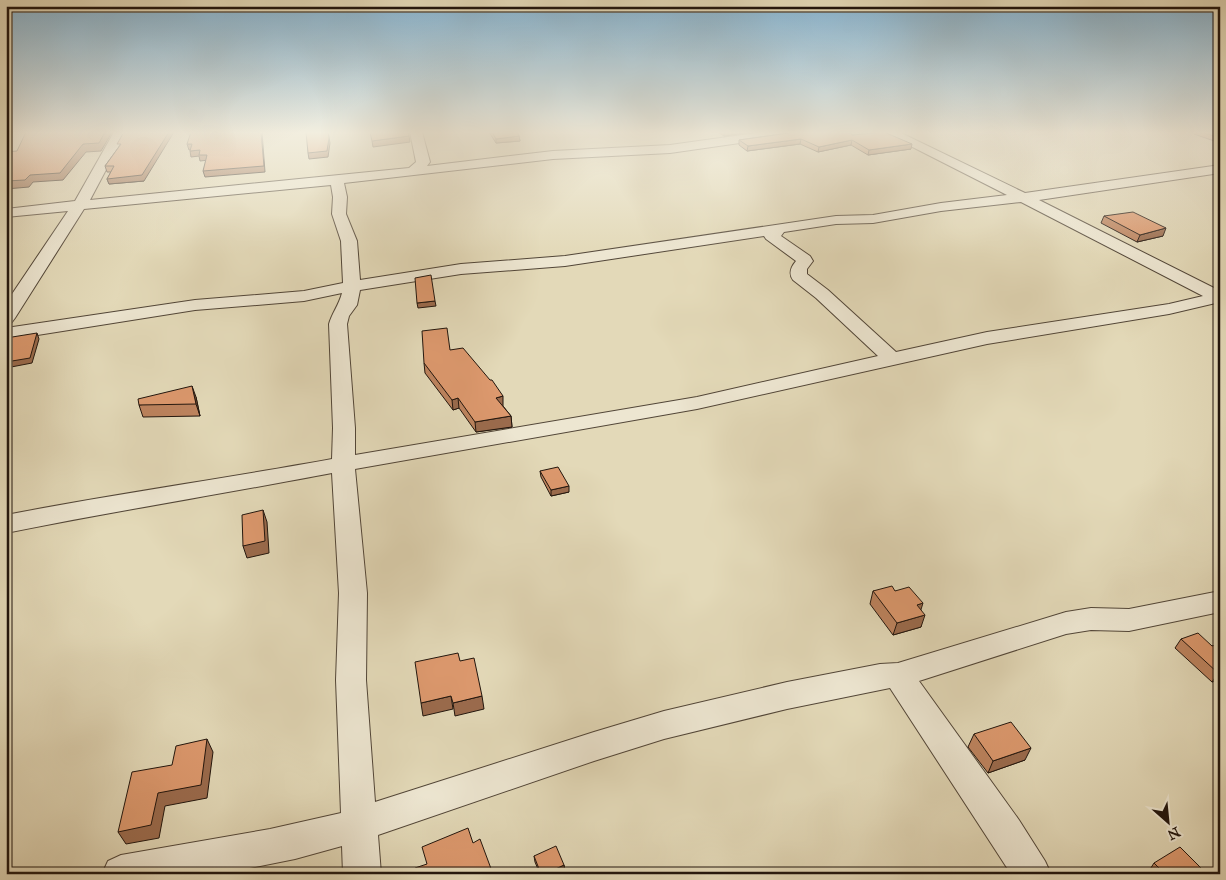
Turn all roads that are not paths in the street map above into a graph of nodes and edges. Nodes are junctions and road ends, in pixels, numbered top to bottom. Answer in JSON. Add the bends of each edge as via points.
{"nodes":[{"id":1,"x":97,"y":173,"type":"edge"},
{"id":2,"x":401,"y":173,"type":"edge"},
{"id":3,"x":973,"y":173,"type":"edge"},
{"id":4,"x":1191,"y":173,"type":"edge"},
{"id":5,"x":336,"y":180,"type":"junction"},
{"id":6,"x":1022,"y":197,"type":"junction"},
{"id":7,"x":80,"y":205,"type":"junction"},
{"id":8,"x":6,"y":213,"type":"edge"},
{"id":9,"x":779,"y":229,"type":"junction"},
{"id":10,"x":352,"y":286,"type":"junction"},
{"id":11,"x":1220,"y":297,"type":"edge"},
{"id":12,"x":6,"y":318,"type":"edge"},
{"id":13,"x":6,"y":334,"type":"edge"},
{"id":14,"x":891,"y":358,"type":"junction"},
{"id":15,"x":343,"y":464,"type":"junction"},
{"id":16,"x":6,"y":524,"type":"edge"},
{"id":17,"x":1220,"y":600,"type":"edge"},
{"id":18,"x":898,"y":675,"type":"junction"},
{"id":19,"x":360,"y":823,"type":"junction"},
{"id":20,"x":121,"y":874,"type":"edge"},
{"id":21,"x":362,"y":874,"type":"edge"},
{"id":22,"x":1032,"y":874,"type":"edge"}],
"edges":[{"from":1,"to":7,"type":"street"},
{"from":2,"to":5,"type":"street"},
{"from":3,"to":6,"type":"street"},
{"from":4,"to":6,"type":"street"},
{"from":5,"to":7,"type":"street"},
{"from":5,"to":10,"type":"street","via":[[340,197],[338,214],[349,241]]},
{"from":6,"to":9,"type":"street"},
{"from":6,"to":11,"type":"street"},
{"from":7,"to":8,"type":"street"},
{"from":7,"to":12,"type":"street"},
{"from":9,"to":10,"type":"street","via":[[565,261],[466,268]]},
{"from":9,"to":14,"type":"street","via":[[771,236],[804,259],[799,276]]},
{"from":10,"to":13,"type":"street","via":[[304,296],[195,305]]},
{"from":10,"to":15,"type":"street","via":[[348,305],[338,324]]},
{"from":11,"to":14,"type":"street"},
{"from":14,"to":15,"type":"street","via":[[725,398]]},
{"from":15,"to":16,"type":"street"},
{"from":15,"to":19,"type":"street","via":[[353,593],[351,680]]},
{"from":17,"to":18,"type":"street","via":[[1128,620],[1091,619],[1066,623]]},
{"from":18,"to":19,"type":"street","via":[[775,698],[634,734]]},
{"from":18,"to":22,"type":"street"},
{"from":19,"to":20,"type":"street","via":[[318,836]]},
{"from":19,"to":21,"type":"street"}]}
